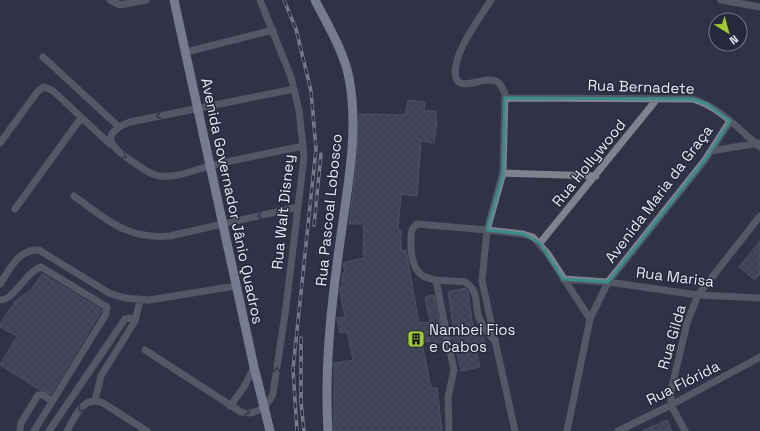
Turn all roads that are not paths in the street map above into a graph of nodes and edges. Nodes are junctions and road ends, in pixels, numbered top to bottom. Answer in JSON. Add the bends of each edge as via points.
{"nodes":[{"id":1,"x":110,"y":0,"type":"edge"},
{"id":2,"x":146,"y":0,"type":"edge"},
{"id":3,"x":174,"y":0,"type":"edge"},
{"id":4,"x":260,"y":0,"type":"edge"},
{"id":5,"x":315,"y":0,"type":"edge"},
{"id":6,"x":491,"y":0,"type":"edge"},
{"id":7,"x":721,"y":0,"type":"edge"},
{"id":8,"x":757,"y":4,"type":"edge"},
{"id":9,"x":273,"y":30,"type":"junction"},
{"id":10,"x":186,"y":52,"type":"junction"},
{"id":11,"x":43,"y":56,"type":"dead end"},
{"id":12,"x":294,"y":89,"type":"junction"},
{"id":13,"x":505,"y":98,"type":"junction"},
{"id":14,"x":657,"y":99,"type":"junction"},
{"id":15,"x":197,"y":107,"type":"junction"},
{"id":16,"x":82,"y":118,"type":"junction"},
{"id":17,"x":730,"y":121,"type":"junction"},
{"id":18,"x":118,"y":126,"type":"junction"},
{"id":19,"x":0,"y":143,"type":"edge"},
{"id":20,"x":110,"y":144,"type":"junction"},
{"id":21,"x":758,"y":145,"type":"edge"},
{"id":22,"x":303,"y":146,"type":"junction"},
{"id":23,"x":711,"y":151,"type":"junction"},
{"id":24,"x":211,"y":166,"type":"junction"},
{"id":25,"x":503,"y":173,"type":"junction"},
{"id":26,"x":596,"y":176,"type":"junction"},
{"id":27,"x":74,"y":196,"type":"dead end"},
{"id":28,"x":298,"y":207,"type":"junction"},
{"id":29,"x":15,"y":209,"type":"dead end"},
{"id":30,"x":760,"y":216,"type":"edge"},
{"id":31,"x":223,"y":225,"type":"junction"},
{"id":32,"x":487,"y":230,"type":"junction"},
{"id":33,"x":540,"y":243,"type":"junction"},
{"id":34,"x":563,"y":279,"type":"junction"},
{"id":35,"x":436,"y":280,"type":"junction"},
{"id":36,"x":608,"y":282,"type":"junction"},
{"id":37,"x":0,"y":284,"type":"edge"},
{"id":38,"x":236,"y":286,"type":"junction"},
{"id":39,"x":698,"y":295,"type":"junction"},
{"id":40,"x":760,"y":298,"type":"edge"},
{"id":41,"x":0,"y":300,"type":"edge"},
{"id":42,"x":140,"y":300,"type":"junction"},
{"id":43,"x":590,"y":319,"type":"junction"},
{"id":44,"x":135,"y":321,"type":"junction"},
{"id":45,"x":495,"y":342,"type":"junction"},
{"id":46,"x":145,"y":350,"type":"dead end"},
{"id":47,"x":760,"y":356,"type":"edge"},
{"id":48,"x":98,"y":359,"type":"junction"},
{"id":49,"x":107,"y":364,"type":"junction"},
{"id":50,"x":254,"y":367,"type":"junction"},
{"id":51,"x":95,"y":400,"type":"junction"},
{"id":52,"x":52,"y":401,"type":"junction"},
{"id":53,"x":671,"y":405,"type":"junction"},
{"id":54,"x":230,"y":406,"type":"junction"},
{"id":55,"x":265,"y":407,"type":"junction"},
{"id":56,"x":20,"y":431,"type":"edge"},
{"id":57,"x":34,"y":431,"type":"edge"},
{"id":58,"x":49,"y":431,"type":"edge"},
{"id":59,"x":67,"y":431,"type":"edge"},
{"id":60,"x":147,"y":431,"type":"edge"},
{"id":61,"x":270,"y":431,"type":"edge"},
{"id":62,"x":328,"y":431,"type":"edge"},
{"id":63,"x":449,"y":431,"type":"edge"},
{"id":64,"x":515,"y":431,"type":"edge"},
{"id":65,"x":567,"y":431,"type":"edge"},
{"id":66,"x":618,"y":431,"type":"edge"},
{"id":67,"x":684,"y":431,"type":"edge"}],
"edges":[{"from":1,"to":2,"type":"street","via":[[120,5]]},
{"from":3,"to":10,"type":"main road","name":"Avenida Governador Jânio Quadros"},
{"from":4,"to":9,"type":"street","name":"Rua Walt Disney"},
{"from":5,"to":62,"type":"main road","name":"Rua Pascoal Lobosco","via":[[346,65],[352,110],[348,179],[330,336],[326,393]]},
{"from":6,"to":13,"type":"street","via":[[458,56],[456,79],[466,84],[494,80],[502,88]]},
{"from":7,"to":8,"type":"street"},
{"from":9,"to":10,"type":"street"},
{"from":9,"to":12,"type":"street","name":"Rua Walt Disney"},
{"from":10,"to":15,"type":"main road","name":"Avenida Governador Jânio Quadros"},
{"from":11,"to":18,"type":"street"},
{"from":12,"to":15,"type":"street"},
{"from":12,"to":22,"type":"street","name":"Rua Walt Disney"},
{"from":13,"to":14,"type":"street","name":"Rua Bernadete"},
{"from":13,"to":25,"type":"street"},
{"from":14,"to":17,"type":"street","name":"Rua Bernadete","via":[[700,101],[720,111]]},
{"from":14,"to":26,"type":"street","name":"Rua Hollywood"},
{"from":15,"to":18,"type":"street","one_way":true},
{"from":15,"to":24,"type":"main road","name":"Avenida Governador Jânio Quadros"},
{"from":16,"to":19,"type":"street","via":[[52,90],[44,87],[38,91]]},
{"from":16,"to":20,"type":"street"},
{"from":16,"to":29,"type":"street"},
{"from":17,"to":21,"type":"street","name":"Rua Bernadete"},
{"from":17,"to":23,"type":"street","name":"Avenida Maria da Graça"},
{"from":18,"to":20,"type":"street","via":[[110,138]]},
{"from":20,"to":24,"type":"street","one_way":true,"via":[[117,152],[152,174],[168,176]]},
{"from":21,"to":23,"type":"street"},
{"from":22,"to":24,"type":"street"},
{"from":22,"to":28,"type":"street","name":"Rua Walt Disney","via":[[304,165]]},
{"from":23,"to":36,"type":"street","name":"Avenida Maria da Graça"},
{"from":24,"to":31,"type":"main road","name":"Avenida Governador Jânio Quadros"},
{"from":25,"to":26,"type":"street"},
{"from":25,"to":32,"type":"street"},
{"from":26,"to":33,"type":"street","name":"Rua Hollywood"},
{"from":27,"to":31,"type":"street","via":[[115,225],[144,236],[170,236]]},
{"from":28,"to":31,"type":"street","one_way":true},
{"from":55,"to":28,"type":"street","name":"Rua Walt Disney","one_way":true,"via":[[274,388]]},
{"from":30,"to":39,"type":"street","name":"Rua Gilda"},
{"from":31,"to":38,"type":"main road","name":"Avenida Governador Jânio Quadros"},
{"from":32,"to":33,"type":"street","via":[[523,234],[533,237]]},
{"from":32,"to":35,"type":"street","via":[[417,224],[413,226],[411,251],[417,272],[423,277]]},
{"from":32,"to":45,"type":"street","via":[[482,281]]},
{"from":33,"to":34,"type":"street"},
{"from":34,"to":36,"type":"street","name":"Rua Marisa"},
{"from":34,"to":43,"type":"street"},
{"from":35,"to":45,"type":"street","via":[[465,282],[474,290],[479,318]]},
{"from":35,"to":63,"type":"street","via":[[454,370],[448,397]]},
{"from":36,"to":39,"type":"street","name":"Rua Marisa"},
{"from":36,"to":43,"type":"street","name":"Avenida Maria da Graça"},
{"from":37,"to":42,"type":"street","via":[[16,259],[32,250],[39,250],[109,293]]},
{"from":38,"to":42,"type":"street"},
{"from":38,"to":50,"type":"main road","name":"Avenida Governador Jânio Quadros"},
{"from":39,"to":40,"type":"street","name":"Rua Marisa"},
{"from":39,"to":53,"type":"street","name":"Rua Gilda","via":[[687,323],[674,374]]},
{"from":41,"to":52,"type":"street","via":[[8,298],[30,274],[41,267],[107,307],[106,314]]},
{"from":42,"to":44,"type":"street"},
{"from":43,"to":65,"type":"street","name":"Avenida Maria da Graça"},
{"from":44,"to":48,"type":"street","via":[[125,319]]},
{"from":44,"to":49,"type":"street"},
{"from":45,"to":64,"type":"street"},
{"from":46,"to":54,"type":"street"},
{"from":47,"to":53,"type":"street","name":"Rua Flórida"},
{"from":48,"to":49,"type":"street"},
{"from":48,"to":58,"type":"street"},
{"from":49,"to":51,"type":"street"},
{"from":50,"to":54,"type":"street"},
{"from":50,"to":55,"type":"main road","name":"Avenida Governador Jânio Quadros"},
{"from":51,"to":59,"type":"street","one_way":true,"via":[[81,408]]},
{"from":51,"to":60,"type":"street"},
{"from":52,"to":56,"type":"street","via":[[38,395],[21,423]]},
{"from":52,"to":57,"type":"street"},
{"from":53,"to":66,"type":"street","name":"Rua Flórida"},
{"from":53,"to":67,"type":"street","name":"Rua Gilda"},
{"from":54,"to":55,"type":"street","one_way":true,"via":[[248,413]]},
{"from":55,"to":61,"type":"main road","name":"Avenida Governador Jânio Quadros"}]}
